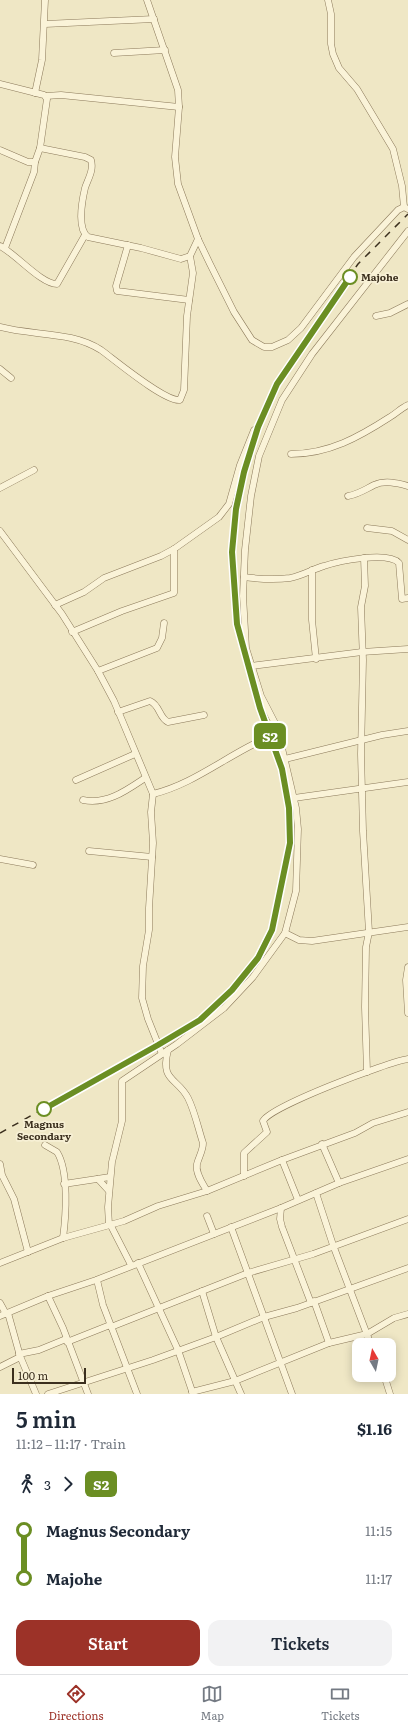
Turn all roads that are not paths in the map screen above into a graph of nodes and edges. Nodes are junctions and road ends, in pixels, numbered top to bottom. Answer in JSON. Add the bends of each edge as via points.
{"nodes":[{"id":1,"x":45,"y":0,"type":"edge"},
{"id":2,"x":147,"y":0,"type":"edge"},
{"id":3,"x":328,"y":0,"type":"edge"},
{"id":4,"x":154,"y":19,"type":"junction"},
{"id":5,"x":45,"y":24,"type":"junction"},
{"id":6,"x":165,"y":50,"type":"junction"},
{"id":7,"x":114,"y":53,"type":"dead end"},
{"id":8,"x":0,"y":84,"type":"edge"},
{"id":9,"x":35,"y":93,"type":"junction"},
{"id":10,"x":46,"y":96,"type":"junction"},
{"id":11,"x":179,"y":107,"type":"junction"},
{"id":12,"x":40,"y":148,"type":"junction"},
{"id":13,"x":0,"y":150,"type":"edge"},
{"id":14,"x":35,"y":162,"type":"junction"},
{"id":15,"x":406,"y":208,"type":"edge"},
{"id":16,"x":408,"y":231,"type":"edge"},
{"id":17,"x":85,"y":235,"type":"junction"},
{"id":18,"x":198,"y":238,"type":"junction"},
{"id":19,"x":128,"y":245,"type":"junction"},
{"id":20,"x":2,"y":247,"type":"edge"},
{"id":21,"x":190,"y":256,"type":"junction"},
{"id":22,"x":189,"y":300,"type":"junction"},
{"id":23,"x":408,"y":304,"type":"edge"},
{"id":24,"x":376,"y":316,"type":"dead end"},
{"id":25,"x":0,"y":327,"type":"edge"},
{"id":26,"x":0,"y":369,"type":"edge"},
{"id":27,"x":11,"y":378,"type":"dead end"},
{"id":28,"x":408,"y":405,"type":"edge"},
{"id":29,"x":254,"y":430,"type":"dead end"},
{"id":30,"x":291,"y":454,"type":"dead end"},
{"id":31,"x":34,"y":470,"type":"dead end"},
{"id":32,"x":408,"y":486,"type":"edge"},
{"id":33,"x":0,"y":488,"type":"edge"},
{"id":34,"x":348,"y":496,"type":"dead end"},
{"id":35,"x":367,"y":528,"type":"dead end"},
{"id":36,"x":0,"y":531,"type":"edge"},
{"id":37,"x":408,"y":540,"type":"edge"},
{"id":38,"x":174,"y":549,"type":"junction"},
{"id":39,"x":364,"y":558,"type":"junction"},
{"id":40,"x":312,"y":570,"type":"junction"},
{"id":41,"x":244,"y":576,"type":"junction"},
{"id":42,"x":408,"y":598,"type":"edge"},
{"id":43,"x":55,"y":605,"type":"junction"},
{"id":44,"x":164,"y":623,"type":"dead end"},
{"id":45,"x":72,"y":632,"type":"junction"},
{"id":46,"x":408,"y":650,"type":"edge"},
{"id":47,"x":362,"y":652,"type":"junction"},
{"id":48,"x":316,"y":659,"type":"junction"},
{"id":49,"x":251,"y":666,"type":"junction"},
{"id":50,"x":98,"y":672,"type":"junction"},
{"id":51,"x":118,"y":712,"type":"junction"},
{"id":52,"x":204,"y":715,"type":"dead end"},
{"id":53,"x":408,"y":730,"type":"edge"},
{"id":54,"x":361,"y":740,"type":"junction"},
{"id":55,"x":254,"y":744,"type":"dead end"},
{"id":56,"x":135,"y":754,"type":"junction"},
{"id":57,"x":284,"y":759,"type":"junction"},
{"id":58,"x":145,"y":778,"type":"junction"},
{"id":59,"x":76,"y":780,"type":"dead end"},
{"id":60,"x":408,"y":782,"type":"edge"},
{"id":61,"x":362,"y":789,"type":"junction"},
{"id":62,"x":153,"y":794,"type":"junction"},
{"id":63,"x":294,"y":798,"type":"junction"},
{"id":64,"x":83,"y":800,"type":"dead end"},
{"id":65,"x":89,"y":851,"type":"dead end"},
{"id":66,"x":152,"y":857,"type":"junction"},
{"id":67,"x":0,"y":859,"type":"edge"},
{"id":68,"x":33,"y":866,"type":"dead end"},
{"id":69,"x":408,"y":927,"type":"edge"},
{"id":70,"x":369,"y":932,"type":"junction"},
{"id":71,"x":285,"y":933,"type":"junction"},
{"id":72,"x":408,"y":967,"type":"edge"},
{"id":73,"x":408,"y":1012,"type":"edge"},
{"id":74,"x":165,"y":1052,"type":"junction"},
{"id":75,"x":408,"y":1060,"type":"edge"},
{"id":76,"x":367,"y":1072,"type":"junction"},
{"id":77,"x":408,"y":1112,"type":"edge"},
{"id":78,"x":322,"y":1144,"type":"junction"},
{"id":79,"x":45,"y":1145,"type":"dead end"},
{"id":80,"x":408,"y":1159,"type":"edge"},
{"id":81,"x":282,"y":1160,"type":"junction"},
{"id":82,"x":0,"y":1164,"type":"edge"},
{"id":83,"x":244,"y":1176,"type":"junction"},
{"id":84,"x":110,"y":1178,"type":"junction"},
{"id":85,"x":98,"y":1179,"type":"junction"},
{"id":86,"x":339,"y":1183,"type":"junction"},
{"id":87,"x":64,"y":1184,"type":"junction"},
{"id":88,"x":109,"y":1191,"type":"junction"},
{"id":89,"x":207,"y":1191,"type":"junction"},
{"id":90,"x":316,"y":1193,"type":"junction"},
{"id":91,"x":298,"y":1200,"type":"junction"},
{"id":92,"x":281,"y":1208,"type":"junction"},
{"id":93,"x":208,"y":1216,"type":"dead end"},
{"id":94,"x":408,"y":1218,"type":"edge"},
{"id":95,"x":110,"y":1225,"type":"junction"},
{"id":96,"x":231,"y":1227,"type":"junction"},
{"id":97,"x":214,"y":1234,"type":"junction"},
{"id":98,"x":63,"y":1238,"type":"junction"},
{"id":99,"x":333,"y":1245,"type":"junction"},
{"id":100,"x":28,"y":1252,"type":"junction"},
{"id":101,"x":296,"y":1259,"type":"junction"},
{"id":102,"x":0,"y":1263,"type":"edge"},
{"id":103,"x":138,"y":1263,"type":"junction"},
{"id":104,"x":131,"y":1265,"type":"junction"},
{"id":105,"x":408,"y":1268,"type":"edge"},
{"id":106,"x":248,"y":1273,"type":"junction"},
{"id":107,"x":97,"y":1280,"type":"junction"},
{"id":108,"x":349,"y":1288,"type":"junction"},
{"id":109,"x":202,"y":1291,"type":"junction"},
{"id":110,"x":48,"y":1296,"type":"junction"},
{"id":111,"x":313,"y":1302,"type":"junction"},
{"id":112,"x":0,"y":1303,"type":"edge"},
{"id":113,"x":158,"y":1308,"type":"junction"},
{"id":114,"x":408,"y":1314,"type":"edge"},
{"id":115,"x":5,"y":1315,"type":"edge"},
{"id":116,"x":264,"y":1317,"type":"junction"},
{"id":117,"x":111,"y":1326,"type":"junction"},
{"id":118,"x":367,"y":1334,"type":"junction"},
{"id":119,"x":216,"y":1337,"type":"junction"},
{"id":120,"x":368,"y":1338,"type":"edge"},
{"id":121,"x":67,"y":1340,"type":"junction"},
{"id":122,"x":329,"y":1343,"type":"junction"},
{"id":123,"x":178,"y":1350,"type":"junction"},
{"id":124,"x":20,"y":1356,"type":"junction"},
{"id":125,"x":281,"y":1362,"type":"junction"},
{"id":126,"x":0,"y":1367,"type":"edge"},
{"id":127,"x":127,"y":1369,"type":"junction"},
{"id":128,"x":235,"y":1381,"type":"junction"},
{"id":129,"x":386,"y":1382,"type":"edge"},
{"id":130,"x":84,"y":1383,"type":"junction"},
{"id":131,"x":193,"y":1393,"type":"edge"},
{"id":132,"x":36,"y":1394,"type":"edge"},
{"id":133,"x":48,"y":1394,"type":"edge"},
{"id":134,"x":88,"y":1394,"type":"edge"},
{"id":135,"x":137,"y":1394,"type":"edge"},
{"id":136,"x":241,"y":1394,"type":"edge"},
{"id":137,"x":292,"y":1394,"type":"edge"},
{"id":138,"x":390,"y":1394,"type":"edge"}],
"edges":[{"from":1,"to":5,"type":"street"},
{"from":2,"to":4,"type":"street"},
{"from":3,"to":15,"type":"street","via":[[333,54],[339,68],[356,89],[393,149]]},
{"from":4,"to":5,"type":"street"},
{"from":4,"to":6,"type":"street"},
{"from":5,"to":9,"type":"street"},
{"from":6,"to":7,"type":"street"},
{"from":6,"to":11,"type":"street","via":[[176,80]]},
{"from":8,"to":9,"type":"street"},
{"from":9,"to":10,"type":"street"},
{"from":10,"to":11,"type":"street","via":[[61,95]]},
{"from":10,"to":12,"type":"street"},
{"from":11,"to":18,"type":"street","via":[[175,150],[178,184]]},
{"from":12,"to":14,"type":"street"},
{"from":12,"to":17,"type":"street","via":[[92,160],[83,208],[82,224]]},
{"from":13,"to":14,"type":"street","via":[[28,162]]},
{"from":14,"to":20,"type":"street","via":[[34,172]]},
{"from":15,"to":18,"type":"street","via":[[398,210],[354,257],[301,328],[288,340],[272,347],[258,344],[244,328]]},
{"from":16,"to":41,"type":"street","via":[[312,354],[277,410],[259,456],[251,496]]},
{"from":17,"to":19,"type":"street","via":[[94,240]]},
{"from":17,"to":20,"type":"street","via":[[57,284],[46,281]]},
{"from":18,"to":21,"type":"street"},
{"from":19,"to":21,"type":"street","via":[[181,259]]},
{"from":19,"to":22,"type":"street","via":[[116,286],[117,291]]},
{"from":21,"to":22,"type":"street","via":[[193,273]]},
{"from":22,"to":25,"type":"street","via":[[184,390],[180,400],[174,400],[157,391],[87,343]]},
{"from":23,"to":24,"type":"street","via":[[390,313]]},
{"from":26,"to":27,"type":"street"},
{"from":28,"to":30,"type":"street","via":[[342,445],[315,452]]},
{"from":29,"to":38,"type":"street","via":[[240,465],[228,507]]},
{"from":31,"to":33,"type":"street"},
{"from":32,"to":34,"type":"street","via":[[395,483],[380,484],[362,493]]},
{"from":35,"to":37,"type":"street","via":[[392,531]]},
{"from":36,"to":43,"type":"street"},
{"from":38,"to":43,"type":"street","via":[[104,578],[84,592]]},
{"from":38,"to":45,"type":"street","via":[[174,593]]},
{"from":39,"to":40,"type":"street","via":[[335,562]]},
{"from":39,"to":42,"type":"street","via":[[397,560],[402,599]]},
{"from":39,"to":47,"type":"street"},
{"from":40,"to":41,"type":"street","via":[[290,578]]},
{"from":40,"to":48,"type":"street","via":[[312,620]]},
{"from":41,"to":49,"type":"street","via":[[246,648]]},
{"from":43,"to":45,"type":"street"},
{"from":44,"to":50,"type":"street","via":[[162,638],[157,648]]},
{"from":45,"to":50,"type":"street"},
{"from":46,"to":47,"type":"street"},
{"from":47,"to":48,"type":"street"},
{"from":47,"to":54,"type":"street"},
{"from":48,"to":49,"type":"street"},
{"from":49,"to":57,"type":"street","via":[[261,696],[277,727]]},
{"from":50,"to":51,"type":"street"},
{"from":51,"to":52,"type":"street","via":[[150,701],[168,722]]},
{"from":51,"to":56,"type":"street"},
{"from":53,"to":54,"type":"street"},
{"from":54,"to":57,"type":"street"},
{"from":54,"to":61,"type":"street"},
{"from":55,"to":62,"type":"street","via":[[178,787]]},
{"from":56,"to":58,"type":"street"},
{"from":56,"to":59,"type":"street"},
{"from":57,"to":63,"type":"street"},
{"from":58,"to":62,"type":"street"},
{"from":58,"to":64,"type":"street","via":[[118,795],[100,801]]},
{"from":60,"to":61,"type":"street"},
{"from":61,"to":63,"type":"street"},
{"from":61,"to":70,"type":"street"},
{"from":62,"to":66,"type":"street"},
{"from":63,"to":71,"type":"street","via":[[298,829],[298,870],[296,891]]},
{"from":65,"to":66,"type":"street"},
{"from":66,"to":74,"type":"street","via":[[150,930],[143,966],[142,998],[148,1019]]},
{"from":67,"to":68,"type":"street"},
{"from":69,"to":70,"type":"street"},
{"from":70,"to":71,"type":"street","via":[[312,941],[299,940]]},
{"from":70,"to":76,"type":"street","via":[[366,947],[365,1007]]},
{"from":71,"to":74,"type":"street","via":[[254,977],[224,1008]]},
{"from":72,"to":73,"type":"street"},
{"from":74,"to":84,"type":"street","via":[[122,1081],[122,1121],[115,1142]]},
{"from":74,"to":89,"type":"street","via":[[168,1075],[188,1099],[203,1143],[197,1170]]},
{"from":75,"to":76,"type":"street"},
{"from":76,"to":83,"type":"street","via":[[295,1101],[265,1117],[263,1121],[267,1132],[244,1153]]},
{"from":77,"to":78,"type":"street"},
{"from":78,"to":81,"type":"street"},
{"from":78,"to":86,"type":"street"},
{"from":79,"to":87,"type":"street","via":[[58,1155]]},
{"from":80,"to":86,"type":"street"},
{"from":81,"to":83,"type":"street"},
{"from":81,"to":91,"type":"street"},
{"from":82,"to":100,"type":"street","via":[[2,1175],[14,1199]]},
{"from":83,"to":89,"type":"street"},
{"from":84,"to":85,"type":"street"},
{"from":84,"to":88,"type":"street"},
{"from":85,"to":87,"type":"street"},
{"from":85,"to":88,"type":"street"},
{"from":86,"to":90,"type":"street"},
{"from":87,"to":98,"type":"street","via":[[66,1203]]},
{"from":88,"to":95,"type":"street"},
{"from":89,"to":95,"type":"street"},
{"from":90,"to":91,"type":"street"},
{"from":90,"to":99,"type":"street"},
{"from":91,"to":92,"type":"street"},
{"from":92,"to":96,"type":"street"},
{"from":92,"to":101,"type":"street","via":[[282,1227]]},
{"from":93,"to":97,"type":"street"},
{"from":94,"to":99,"type":"street"},
{"from":95,"to":98,"type":"street"},
{"from":95,"to":104,"type":"street"},
{"from":96,"to":97,"type":"street"},
{"from":96,"to":106,"type":"street"},
{"from":97,"to":103,"type":"street"},
{"from":98,"to":100,"type":"street"},
{"from":99,"to":101,"type":"street"},
{"from":99,"to":108,"type":"street"},
{"from":100,"to":102,"type":"street"},
{"from":101,"to":106,"type":"street"},
{"from":101,"to":111,"type":"street"},
{"from":103,"to":104,"type":"street"},
{"from":103,"to":113,"type":"street"},
{"from":104,"to":107,"type":"street"},
{"from":105,"to":108,"type":"street"},
{"from":106,"to":109,"type":"street"},
{"from":106,"to":116,"type":"street"},
{"from":107,"to":110,"type":"street"},
{"from":107,"to":117,"type":"street","via":[[100,1298]]},
{"from":108,"to":111,"type":"street"},
{"from":108,"to":118,"type":"street"},
{"from":109,"to":113,"type":"street"},
{"from":109,"to":119,"type":"street"},
{"from":110,"to":115,"type":"street"},
{"from":110,"to":121,"type":"street"},
{"from":111,"to":116,"type":"street"},
{"from":111,"to":122,"type":"street"},
{"from":112,"to":115,"type":"street"},
{"from":113,"to":117,"type":"street"},
{"from":113,"to":123,"type":"street"},
{"from":114,"to":118,"type":"street","via":[[387,1322]]},
{"from":115,"to":124,"type":"street"},
{"from":116,"to":119,"type":"street"},
{"from":116,"to":125,"type":"street"},
{"from":117,"to":121,"type":"street"},
{"from":117,"to":127,"type":"street"},
{"from":118,"to":120,"type":"street"},
{"from":118,"to":122,"type":"street"},
{"from":119,"to":123,"type":"street"},
{"from":119,"to":128,"type":"street"},
{"from":121,"to":124,"type":"street"},
{"from":121,"to":130,"type":"street"},
{"from":122,"to":125,"type":"street"},
{"from":123,"to":127,"type":"street"},
{"from":123,"to":131,"type":"street"},
{"from":124,"to":126,"type":"street"},
{"from":124,"to":132,"type":"street"},
{"from":125,"to":128,"type":"street"},
{"from":125,"to":137,"type":"street"},
{"from":127,"to":130,"type":"street"},
{"from":127,"to":135,"type":"street"},
{"from":128,"to":131,"type":"street"},
{"from":128,"to":136,"type":"street"},
{"from":129,"to":138,"type":"street"},
{"from":130,"to":133,"type":"street"},
{"from":130,"to":134,"type":"street"}]}
